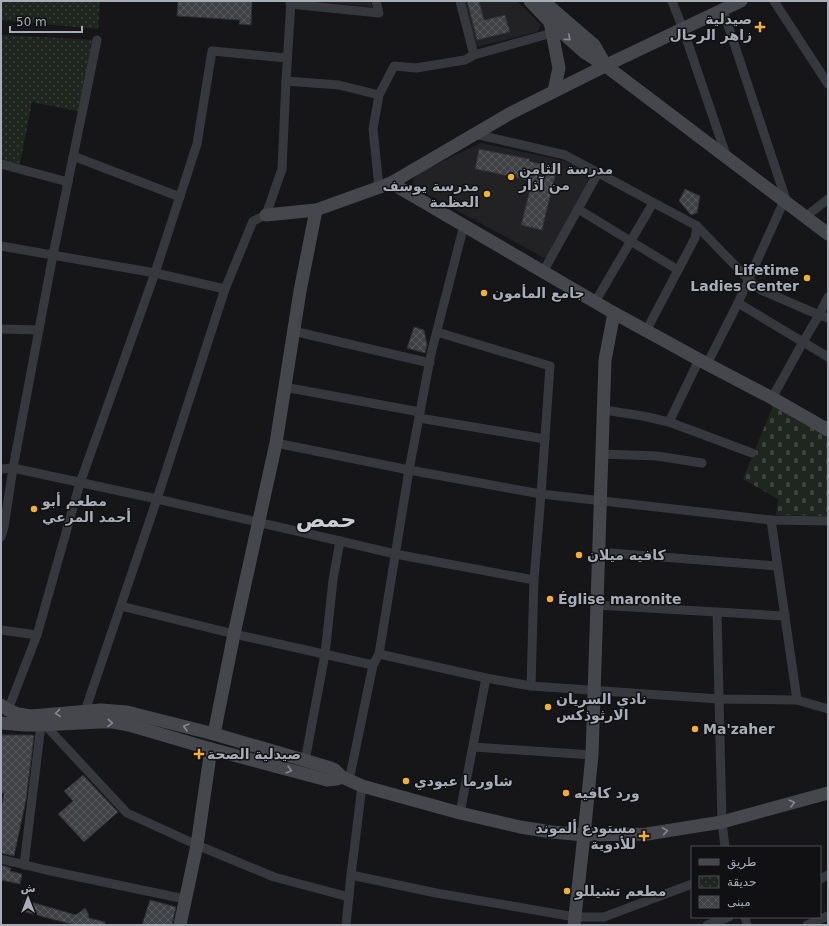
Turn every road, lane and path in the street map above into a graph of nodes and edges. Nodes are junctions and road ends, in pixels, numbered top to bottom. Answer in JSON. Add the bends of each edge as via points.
{"nodes":[{"id":1,"x":376,"y":1,"type":"edge"},
{"id":2,"x":460,"y":1,"type":"edge"},
{"id":3,"x":530,"y":1,"type":"edge"},
{"id":4,"x":672,"y":1,"type":"edge"},
{"id":5,"x":741,"y":1,"type":"edge"},
{"id":6,"x":774,"y":1,"type":"edge"},
{"id":7,"x":290,"y":3,"type":"edge"},
{"id":8,"x":550,"y":3,"type":"edge"},
{"id":9,"x":723,"y":10,"type":"junction"},
{"id":10,"x":551,"y":28,"type":"junction"},
{"id":11,"x":682,"y":29,"type":"junction"},
{"id":12,"x":97,"y":40,"type":"dead end"},
{"id":13,"x":474,"y":55,"type":"junction"},
{"id":14,"x":287,"y":58,"type":"junction"},
{"id":15,"x":606,"y":66,"type":"junction"},
{"id":16,"x":286,"y":81,"type":"junction"},
{"id":17,"x":828,"y":84,"type":"edge"},
{"id":18,"x":554,"y":91,"type":"junction"},
{"id":19,"x":380,"y":95,"type":"junction"},
{"id":20,"x":475,"y":134,"type":"junction"},
{"id":21,"x":73,"y":156,"type":"junction"},
{"id":22,"x":727,"y":158,"type":"junction"},
{"id":23,"x":1,"y":164,"type":"edge"},
{"id":24,"x":598,"y":173,"type":"junction"},
{"id":25,"x":68,"y":182,"type":"junction"},
{"id":26,"x":385,"y":185,"type":"junction"},
{"id":27,"x":180,"y":197,"type":"junction"},
{"id":28,"x":828,"y":199,"type":"edge"},
{"id":29,"x":786,"y":202,"type":"junction"},
{"id":30,"x":653,"y":203,"type":"junction"},
{"id":31,"x":578,"y":209,"type":"junction"},
{"id":32,"x":316,"y":210,"type":"junction"},
{"id":33,"x":266,"y":214,"type":"junction"},
{"id":34,"x":805,"y":217,"type":"junction"},
{"id":35,"x":464,"y":225,"type":"junction"},
{"id":36,"x":697,"y":226,"type":"junction"},
{"id":37,"x":828,"y":234,"type":"edge"},
{"id":38,"x":631,"y":241,"type":"junction"},
{"id":39,"x":1,"y":246,"type":"edge"},
{"id":40,"x":53,"y":255,"type":"junction"},
{"id":41,"x":678,"y":270,"type":"junction"},
{"id":42,"x":543,"y":272,"type":"junction"},
{"id":43,"x":155,"y":273,"type":"junction"},
{"id":44,"x":749,"y":280,"type":"junction"},
{"id":45,"x":225,"y":289,"type":"junction"},
{"id":46,"x":828,"y":297,"type":"edge"},
{"id":47,"x":595,"y":302,"type":"junction"},
{"id":48,"x":738,"y":303,"type":"junction"},
{"id":49,"x":614,"y":313,"type":"junction"},
{"id":50,"x":824,"y":317,"type":"edge"},
{"id":51,"x":1,"y":329,"type":"edge"},
{"id":52,"x":39,"y":330,"type":"junction"},
{"id":53,"x":293,"y":331,"type":"junction"},
{"id":54,"x":646,"y":331,"type":"junction"},
{"id":55,"x":437,"y":332,"type":"junction"},
{"id":56,"x":803,"y":342,"type":"junction"},
{"id":57,"x":828,"y":357,"type":"edge"},
{"id":58,"x":703,"y":362,"type":"junction"},
{"id":59,"x":430,"y":363,"type":"junction"},
{"id":60,"x":284,"y":387,"type":"junction"},
{"id":61,"x":772,"y":398,"type":"junction"},
{"id":62,"x":604,"y":410,"type":"junction"},
{"id":63,"x":420,"y":415,"type":"junction"},
{"id":64,"x":669,"y":422,"type":"junction"},
{"id":65,"x":828,"y":430,"type":"edge"},
{"id":66,"x":545,"y":439,"type":"junction"},
{"id":67,"x":276,"y":443,"type":"junction"},
{"id":68,"x":752,"y":453,"type":"dead end"},
{"id":69,"x":602,"y":454,"type":"junction"},
{"id":70,"x":702,"y":463,"type":"dead end"},
{"id":71,"x":13,"y":468,"type":"junction"},
{"id":72,"x":1,"y":469,"type":"edge"},
{"id":73,"x":409,"y":470,"type":"junction"},
{"id":74,"x":80,"y":483,"type":"junction"},
{"id":75,"x":541,"y":494,"type":"junction"},
{"id":76,"x":157,"y":499,"type":"junction"},
{"id":77,"x":600,"y":500,"type":"junction"},
{"id":78,"x":771,"y":520,"type":"junction"},
{"id":79,"x":828,"y":521,"type":"edge"},
{"id":80,"x":258,"y":523,"type":"junction"},
{"id":81,"x":1,"y":537,"type":"edge"},
{"id":82,"x":340,"y":541,"type":"junction"},
{"id":83,"x":598,"y":552,"type":"junction"},
{"id":84,"x":395,"y":554,"type":"junction"},
{"id":85,"x":777,"y":566,"type":"junction"},
{"id":86,"x":534,"y":580,"type":"junction"},
{"id":87,"x":596,"y":605,"type":"junction"},
{"id":88,"x":121,"y":606,"type":"junction"},
{"id":89,"x":717,"y":612,"type":"junction"},
{"id":90,"x":785,"y":616,"type":"junction"},
{"id":91,"x":1,"y":630,"type":"edge"},
{"id":92,"x":234,"y":634,"type":"junction"},
{"id":93,"x":37,"y":635,"type":"junction"},
{"id":94,"x":325,"y":654,"type":"junction"},
{"id":95,"x":379,"y":654,"type":"junction"},
{"id":96,"x":373,"y":665,"type":"junction"},
{"id":97,"x":486,"y":678,"type":"junction"},
{"id":98,"x":531,"y":686,"type":"junction"},
{"id":99,"x":594,"y":690,"type":"junction"},
{"id":100,"x":719,"y":700,"type":"junction"},
{"id":101,"x":798,"y":700,"type":"junction"},
{"id":102,"x":5,"y":708,"type":"edge"},
{"id":103,"x":828,"y":709,"type":"edge"},
{"id":104,"x":85,"y":711,"type":"junction"},
{"id":105,"x":1,"y":723,"type":"edge"},
{"id":106,"x":43,"y":725,"type":"junction"},
{"id":107,"x":214,"y":734,"type":"junction"},
{"id":108,"x":473,"y":747,"type":"junction"},
{"id":109,"x":211,"y":749,"type":"junction"},
{"id":110,"x":592,"y":755,"type":"junction"},
{"id":111,"x":305,"y":761,"type":"junction"},
{"id":112,"x":345,"y":780,"type":"junction"},
{"id":113,"x":362,"y":786,"type":"junction"},
{"id":114,"x":828,"y":793,"type":"edge"},
{"id":115,"x":460,"y":813,"type":"junction"},
{"id":116,"x":722,"y":822,"type":"junction"},
{"id":117,"x":584,"y":835,"type":"junction"},
{"id":118,"x":197,"y":845,"type":"junction"},
{"id":119,"x":725,"y":846,"type":"edge"},
{"id":120,"x":1,"y":859,"type":"edge"},
{"id":121,"x":24,"y":865,"type":"junction"},
{"id":122,"x":351,"y":875,"type":"junction"},
{"id":123,"x":691,"y":884,"type":"edge"},
{"id":124,"x":349,"y":897,"type":"junction"},
{"id":125,"x":185,"y":899,"type":"junction"},
{"id":126,"x":828,"y":916,"type":"edge"},
{"id":127,"x":725,"y":918,"type":"edge"},
{"id":128,"x":575,"y":921,"type":"edge"},
{"id":129,"x":180,"y":925,"type":"edge"},
{"id":130,"x":346,"y":925,"type":"edge"},
{"id":131,"x":707,"y":925,"type":"edge"},
{"id":132,"x":807,"y":925,"type":"edge"}],
"edges":[{"from":1,"to":7,"type":"street","via":[[380,13]]},
{"from":2,"to":13,"type":"street"},
{"from":3,"to":10,"type":"main road"},
{"from":4,"to":11,"type":"street"},
{"from":5,"to":9,"type":"main road"},
{"from":6,"to":17,"type":"street"},
{"from":7,"to":14,"type":"street"},
{"from":8,"to":15,"type":"main road","via":[[594,45]]},
{"from":9,"to":11,"type":"main road"},
{"from":9,"to":29,"type":"street"},
{"from":10,"to":13,"type":"street"},
{"from":10,"to":15,"type":"main road","one_way":true},
{"from":10,"to":18,"type":"main road","via":[[559,68]]},
{"from":11,"to":15,"type":"main road"},
{"from":11,"to":22,"type":"street"},
{"from":12,"to":21,"type":"street"},
{"from":13,"to":19,"type":"street","via":[[465,60],[416,68],[394,66]]},
{"from":14,"to":16,"type":"street"},
{"from":14,"to":27,"type":"street","via":[[212,51],[197,144]]},
{"from":15,"to":18,"type":"main road"},
{"from":15,"to":22,"type":"main road"},
{"from":16,"to":19,"type":"street","via":[[340,85]]},
{"from":16,"to":33,"type":"street","via":[[282,169]]},
{"from":18,"to":20,"type":"main road"},
{"from":19,"to":26,"type":"street","via":[[373,129]]},
{"from":20,"to":24,"type":"street","via":[[565,155]]},
{"from":20,"to":26,"type":"main road"},
{"from":21,"to":25,"type":"street"},
{"from":21,"to":27,"type":"street"},
{"from":22,"to":29,"type":"main road"},
{"from":23,"to":25,"type":"street"},
{"from":24,"to":30,"type":"street"},
{"from":24,"to":31,"type":"street"},
{"from":25,"to":40,"type":"street"},
{"from":26,"to":32,"type":"main road"},
{"from":26,"to":35,"type":"main road"},
{"from":27,"to":43,"type":"street"},
{"from":28,"to":34,"type":"street"},
{"from":29,"to":34,"type":"main road"},
{"from":29,"to":44,"type":"street"},
{"from":30,"to":36,"type":"street"},
{"from":30,"to":38,"type":"street"},
{"from":31,"to":38,"type":"street"},
{"from":31,"to":42,"type":"street"},
{"from":32,"to":33,"type":"main road"},
{"from":32,"to":53,"type":"main road"},
{"from":33,"to":45,"type":"street","via":[[253,221]]},
{"from":34,"to":37,"type":"main road"},
{"from":35,"to":42,"type":"main road"},
{"from":35,"to":55,"type":"street"},
{"from":36,"to":41,"type":"street","via":[[695,238]]},
{"from":36,"to":44,"type":"street"},
{"from":38,"to":41,"type":"street"},
{"from":38,"to":47,"type":"street"},
{"from":39,"to":40,"type":"street"},
{"from":40,"to":43,"type":"street"},
{"from":40,"to":52,"type":"street"},
{"from":41,"to":54,"type":"street"},
{"from":42,"to":47,"type":"main road"},
{"from":43,"to":45,"type":"street"},
{"from":43,"to":74,"type":"street"},
{"from":44,"to":48,"type":"street"},
{"from":44,"to":50,"type":"street","via":[[761,290]]},
{"from":45,"to":76,"type":"street"},
{"from":46,"to":50,"type":"street"},
{"from":47,"to":49,"type":"main road"},
{"from":48,"to":56,"type":"street"},
{"from":48,"to":58,"type":"street"},
{"from":49,"to":54,"type":"main road"},
{"from":49,"to":62,"type":"main road","via":[[605,360]]},
{"from":50,"to":56,"type":"street"},
{"from":51,"to":52,"type":"street"},
{"from":52,"to":71,"type":"street"},
{"from":53,"to":59,"type":"street"},
{"from":53,"to":60,"type":"main road"},
{"from":54,"to":58,"type":"main road"},
{"from":55,"to":59,"type":"street"},
{"from":55,"to":66,"type":"street","via":[[550,366]]},
{"from":56,"to":57,"type":"street"},
{"from":56,"to":61,"type":"street"},
{"from":58,"to":61,"type":"main road"},
{"from":58,"to":64,"type":"street"},
{"from":59,"to":63,"type":"street"},
{"from":60,"to":63,"type":"street"},
{"from":60,"to":67,"type":"main road"},
{"from":61,"to":65,"type":"main road"},
{"from":62,"to":64,"type":"street"},
{"from":62,"to":69,"type":"main road"},
{"from":63,"to":66,"type":"street"},
{"from":63,"to":73,"type":"street"},
{"from":64,"to":68,"type":"street"},
{"from":66,"to":75,"type":"street"},
{"from":67,"to":73,"type":"street"},
{"from":67,"to":80,"type":"main road"},
{"from":69,"to":70,"type":"street","via":[[657,456]]},
{"from":69,"to":77,"type":"main road"},
{"from":71,"to":72,"type":"street"},
{"from":71,"to":74,"type":"street"},
{"from":71,"to":81,"type":"street"},
{"from":73,"to":75,"type":"street"},
{"from":73,"to":84,"type":"street"},
{"from":74,"to":76,"type":"street"},
{"from":74,"to":93,"type":"street"},
{"from":75,"to":77,"type":"street"},
{"from":75,"to":86,"type":"street"},
{"from":76,"to":80,"type":"street"},
{"from":76,"to":88,"type":"street"},
{"from":77,"to":78,"type":"street"},
{"from":77,"to":83,"type":"main road"},
{"from":78,"to":79,"type":"street"},
{"from":78,"to":85,"type":"street"},
{"from":80,"to":82,"type":"street"},
{"from":80,"to":92,"type":"main road"},
{"from":82,"to":84,"type":"street"},
{"from":82,"to":94,"type":"street"},
{"from":83,"to":85,"type":"street"},
{"from":83,"to":87,"type":"main road"},
{"from":84,"to":86,"type":"street"},
{"from":84,"to":95,"type":"street"},
{"from":85,"to":90,"type":"street"},
{"from":86,"to":98,"type":"street"},
{"from":87,"to":89,"type":"street"},
{"from":87,"to":99,"type":"main road"},
{"from":88,"to":92,"type":"street"},
{"from":88,"to":104,"type":"street"},
{"from":89,"to":90,"type":"street"},
{"from":89,"to":100,"type":"street"},
{"from":90,"to":101,"type":"street"},
{"from":91,"to":93,"type":"street"},
{"from":92,"to":94,"type":"street"},
{"from":92,"to":107,"type":"main road"},
{"from":93,"to":102,"type":"street"},
{"from":94,"to":96,"type":"street"},
{"from":94,"to":111,"type":"street"},
{"from":95,"to":96,"type":"street"},
{"from":95,"to":97,"type":"street"},
{"from":96,"to":112,"type":"street"},
{"from":97,"to":98,"type":"street"},
{"from":97,"to":108,"type":"street"},
{"from":98,"to":99,"type":"street"},
{"from":99,"to":100,"type":"street"},
{"from":99,"to":110,"type":"main road"},
{"from":100,"to":101,"type":"street"},
{"from":100,"to":116,"type":"street"},
{"from":101,"to":103,"type":"street"},
{"from":104,"to":102,"type":"main road","one_way":true,"via":[[31,716]]},
{"from":107,"to":104,"type":"main road","one_way":true,"via":[[127,712]]},
{"from":105,"to":106,"type":"main road"},
{"from":106,"to":109,"type":"main road","one_way":true,"via":[[113,722],[144,728]]},
{"from":106,"to":118,"type":"street","via":[[127,813]]},
{"from":106,"to":121,"type":"street"},
{"from":107,"to":111,"type":"main road"},
{"from":108,"to":110,"type":"street"},
{"from":108,"to":115,"type":"street"},
{"from":109,"to":112,"type":"main road","one_way":true,"via":[[327,780]]},
{"from":109,"to":118,"type":"main road"},
{"from":110,"to":117,"type":"main road"},
{"from":111,"to":112,"type":"main road","via":[[331,768]]},
{"from":112,"to":113,"type":"main road"},
{"from":113,"to":115,"type":"main road"},
{"from":113,"to":122,"type":"street"},
{"from":116,"to":114,"type":"main road","one_way":true},
{"from":115,"to":117,"type":"main road","via":[[520,827]]},
{"from":117,"to":116,"type":"main road","one_way":true,"via":[[647,834]]},
{"from":116,"to":119,"type":"street"},
{"from":117,"to":128,"type":"main road"},
{"from":118,"to":124,"type":"street","via":[[274,878]]},
{"from":118,"to":125,"type":"main road"},
{"from":120,"to":121,"type":"street"},
{"from":121,"to":125,"type":"street"},
{"from":122,"to":124,"type":"street"},
{"from":122,"to":128,"type":"street"},
{"from":123,"to":128,"type":"street","via":[[604,917]]},
{"from":124,"to":130,"type":"street"},
{"from":125,"to":129,"type":"main road"},
{"from":126,"to":132,"type":"street"},
{"from":127,"to":131,"type":"street"}]}
